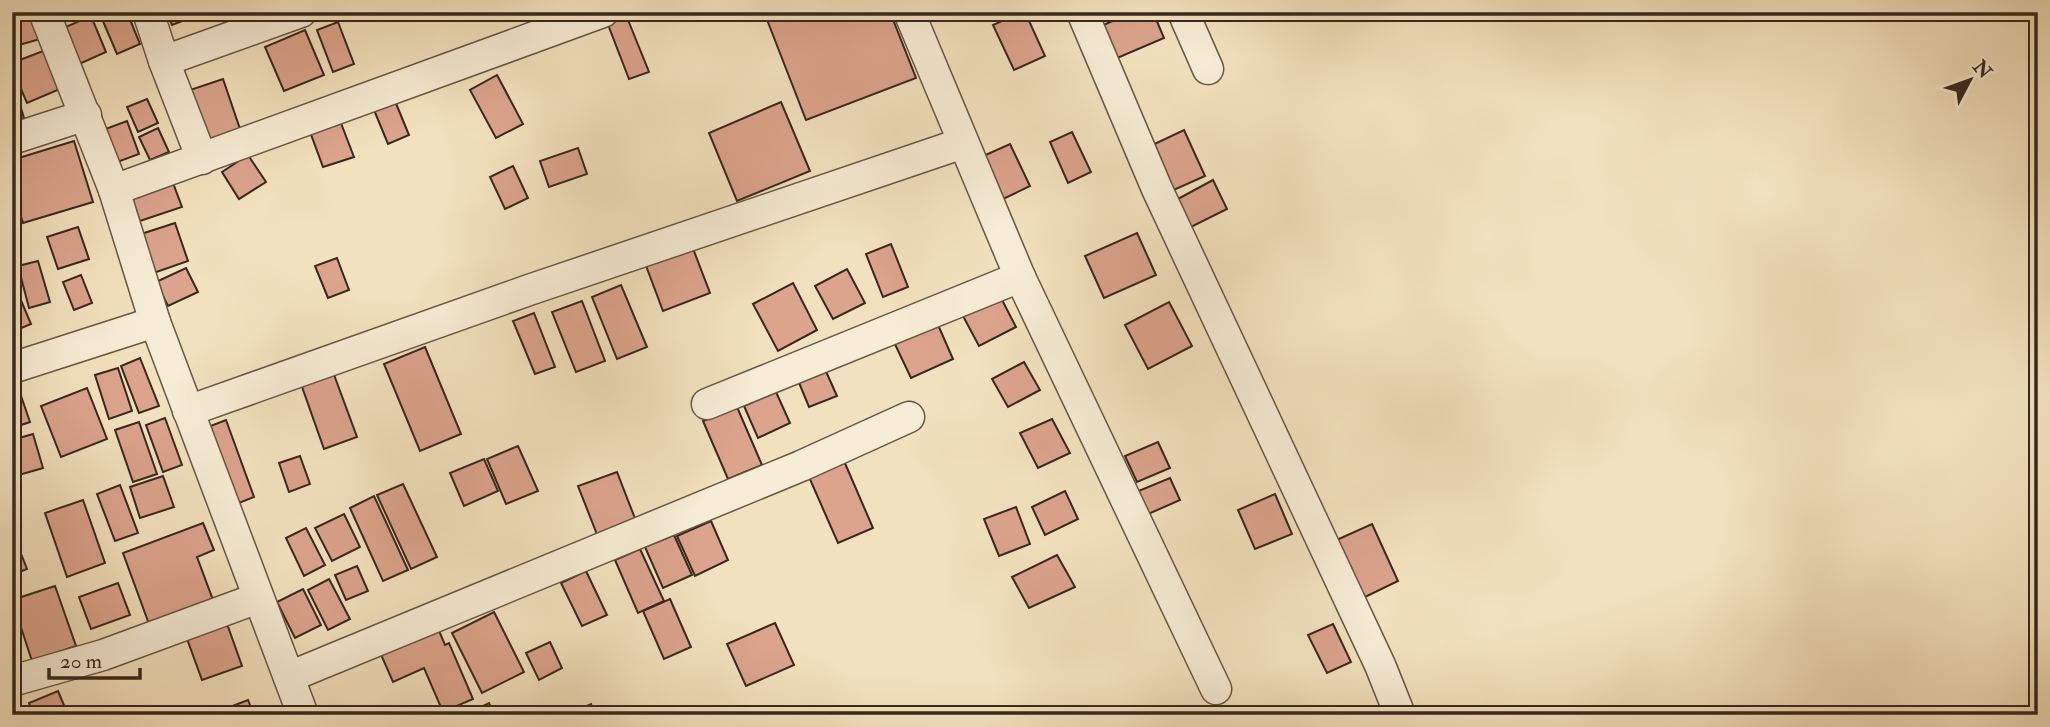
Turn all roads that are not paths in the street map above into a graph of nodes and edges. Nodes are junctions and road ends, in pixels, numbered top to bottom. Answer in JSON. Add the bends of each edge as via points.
{"nodes":[{"id":1,"x":44,"y":12,"type":"edge"},
{"id":2,"x":149,"y":12,"type":"edge"},
{"id":3,"x":301,"y":12,"type":"edge"},
{"id":4,"x":603,"y":12,"type":"edge"},
{"id":5,"x":909,"y":12,"type":"edge"},
{"id":6,"x":1082,"y":12,"type":"edge"},
{"id":7,"x":1183,"y":12,"type":"edge"},
{"id":8,"x":164,"y":61,"type":"junction"},
{"id":9,"x":1208,"y":69,"type":"dead end"},
{"id":10,"x":86,"y":115,"type":"junction"},
{"id":11,"x":12,"y":138,"type":"edge"},
{"id":12,"x":964,"y":143,"type":"junction"},
{"id":13,"x":202,"y":159,"type":"junction"},
{"id":14,"x":114,"y":190,"type":"junction"},
{"id":15,"x":1020,"y":277,"type":"junction"},
{"id":16,"x":155,"y":322,"type":"junction"},
{"id":17,"x":12,"y":369,"type":"edge"},
{"id":18,"x":707,"y":404,"type":"dead end"},
{"id":19,"x":188,"y":411,"type":"junction"},
{"id":20,"x":909,"y":416,"type":"dead end"},
{"id":21,"x":258,"y":598,"type":"junction"},
{"id":22,"x":289,"y":677,"type":"junction"},
{"id":23,"x":12,"y":681,"type":"edge"},
{"id":24,"x":1216,"y":689,"type":"dead end"},
{"id":25,"x":303,"y":715,"type":"edge"},
{"id":26,"x":1400,"y":715,"type":"edge"}],
"edges":[{"from":1,"to":10,"type":"street"},
{"from":2,"to":8,"type":"street"},
{"from":3,"to":8,"type":"street"},
{"from":4,"to":13,"type":"street"},
{"from":5,"to":12,"type":"street"},
{"from":6,"to":26,"type":"street","via":[[1157,189]]},
{"from":7,"to":9,"type":"street"},
{"from":8,"to":13,"type":"street"},
{"from":10,"to":11,"type":"street"},
{"from":10,"to":14,"type":"street"},
{"from":12,"to":15,"type":"street"},
{"from":12,"to":19,"type":"street"},
{"from":13,"to":14,"type":"street"},
{"from":14,"to":16,"type":"street"},
{"from":15,"to":18,"type":"street"},
{"from":15,"to":24,"type":"street"},
{"from":16,"to":17,"type":"street"},
{"from":16,"to":19,"type":"street"},
{"from":19,"to":21,"type":"street"},
{"from":20,"to":22,"type":"street","via":[[801,466]]},
{"from":21,"to":22,"type":"street"},
{"from":21,"to":23,"type":"street","via":[[103,655]]},
{"from":22,"to":25,"type":"street"}]}
